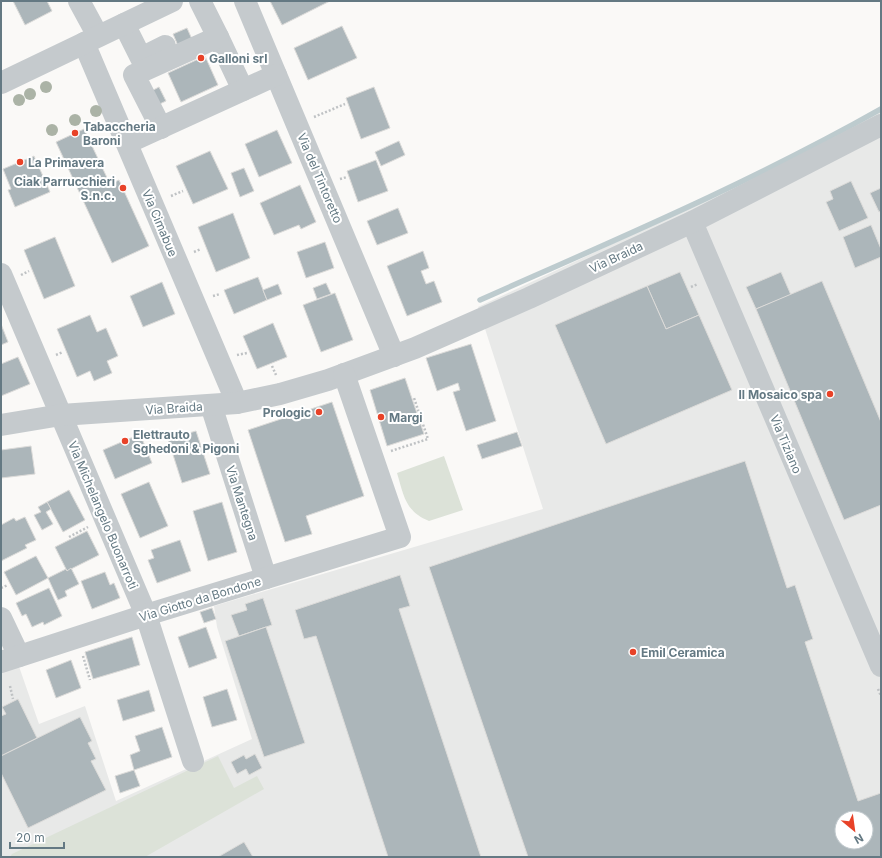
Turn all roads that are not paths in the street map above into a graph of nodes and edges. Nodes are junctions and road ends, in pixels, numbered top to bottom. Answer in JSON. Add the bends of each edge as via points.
{"nodes":[{"id":1,"x":80,"y":1,"type":"edge"},
{"id":2,"x":172,"y":1,"type":"edge"},
{"id":3,"x":200,"y":1,"type":"edge"},
{"id":4,"x":246,"y":1,"type":"edge"},
{"id":5,"x":124,"y":24,"type":"junction"},
{"id":6,"x":215,"y":31,"type":"junction"},
{"id":7,"x":91,"y":39,"type":"junction"},
{"id":8,"x":144,"y":64,"type":"junction"},
{"id":9,"x":276,"y":75,"type":"junction"},
{"id":10,"x":1,"y":83,"type":"edge"},
{"id":11,"x":243,"y":90,"type":"junction"},
{"id":12,"x":166,"y":125,"type":"junction"},
{"id":13,"x":881,"y":125,"type":"edge"},
{"id":14,"x":127,"y":143,"type":"junction"},
{"id":15,"x":692,"y":222,"type":"junction"},
{"id":16,"x":1,"y":274,"type":"edge"},
{"id":17,"x":394,"y":356,"type":"junction"},
{"id":18,"x":344,"y":374,"type":"junction"},
{"id":19,"x":237,"y":403,"type":"junction"},
{"id":20,"x":211,"y":405,"type":"junction"},
{"id":21,"x":61,"y":415,"type":"junction"},
{"id":22,"x":1,"y":425,"type":"edge"},
{"id":23,"x":266,"y":578,"type":"junction"},
{"id":24,"x":146,"y":615,"type":"junction"},
{"id":25,"x":1,"y":618,"type":"edge"},
{"id":26,"x":10,"y":659,"type":"edge"},
{"id":27,"x":881,"y":666,"type":"edge"},
{"id":28,"x":193,"y":761,"type":"dead end"}],
"edges":[{"from":1,"to":7,"type":"street","name":"Via Cimabue"},
{"from":2,"to":5,"type":"street"},
{"from":3,"to":6,"type":"street"},
{"from":4,"to":9,"type":"street","name":"Via del Tintoretto"},
{"from":5,"to":7,"type":"street"},
{"from":5,"to":8,"type":"street"},
{"from":6,"to":8,"type":"street"},
{"from":6,"to":11,"type":"street"},
{"from":7,"to":10,"type":"street"},
{"from":7,"to":14,"type":"street","name":"Via Cimabue"},
{"from":8,"to":12,"type":"street"},
{"from":9,"to":11,"type":"street"},
{"from":9,"to":17,"type":"street","name":"Via del Tintoretto"},
{"from":11,"to":12,"type":"street"},
{"from":12,"to":14,"type":"street"},
{"from":13,"to":15,"type":"street","name":"Via Braida"},
{"from":14,"to":19,"type":"street","name":"Via Cimabue"},
{"from":15,"to":17,"type":"street","name":"Via Braida","via":[[486,317]]},
{"from":15,"to":27,"type":"street","name":"Via Tiziano"},
{"from":16,"to":21,"type":"street","name":"Via Michelangelo Buonarroti"},
{"from":17,"to":18,"type":"street","name":"Via Braida"},
{"from":18,"to":19,"type":"street","name":"Via Braida","via":[[280,394]]},
{"from":18,"to":23,"type":"street","name":"Via Giotto da Bondone","via":[[400,537]]},
{"from":19,"to":20,"type":"street","name":"Via Braida"},
{"from":20,"to":21,"type":"street","name":"Via Braida"},
{"from":20,"to":23,"type":"street","name":"Via Mantegna"},
{"from":21,"to":22,"type":"street","name":"Via Braida"},
{"from":21,"to":24,"type":"street","name":"Via Michelangelo Buonarroti"},
{"from":23,"to":24,"type":"street","name":"Via Giotto da Bondone"},
{"from":24,"to":26,"type":"street","name":"Via Giotto da Bondone"},
{"from":24,"to":28,"type":"street","name":"Via Michelangelo Buonarroti"},
{"from":25,"to":26,"type":"street"}]}
